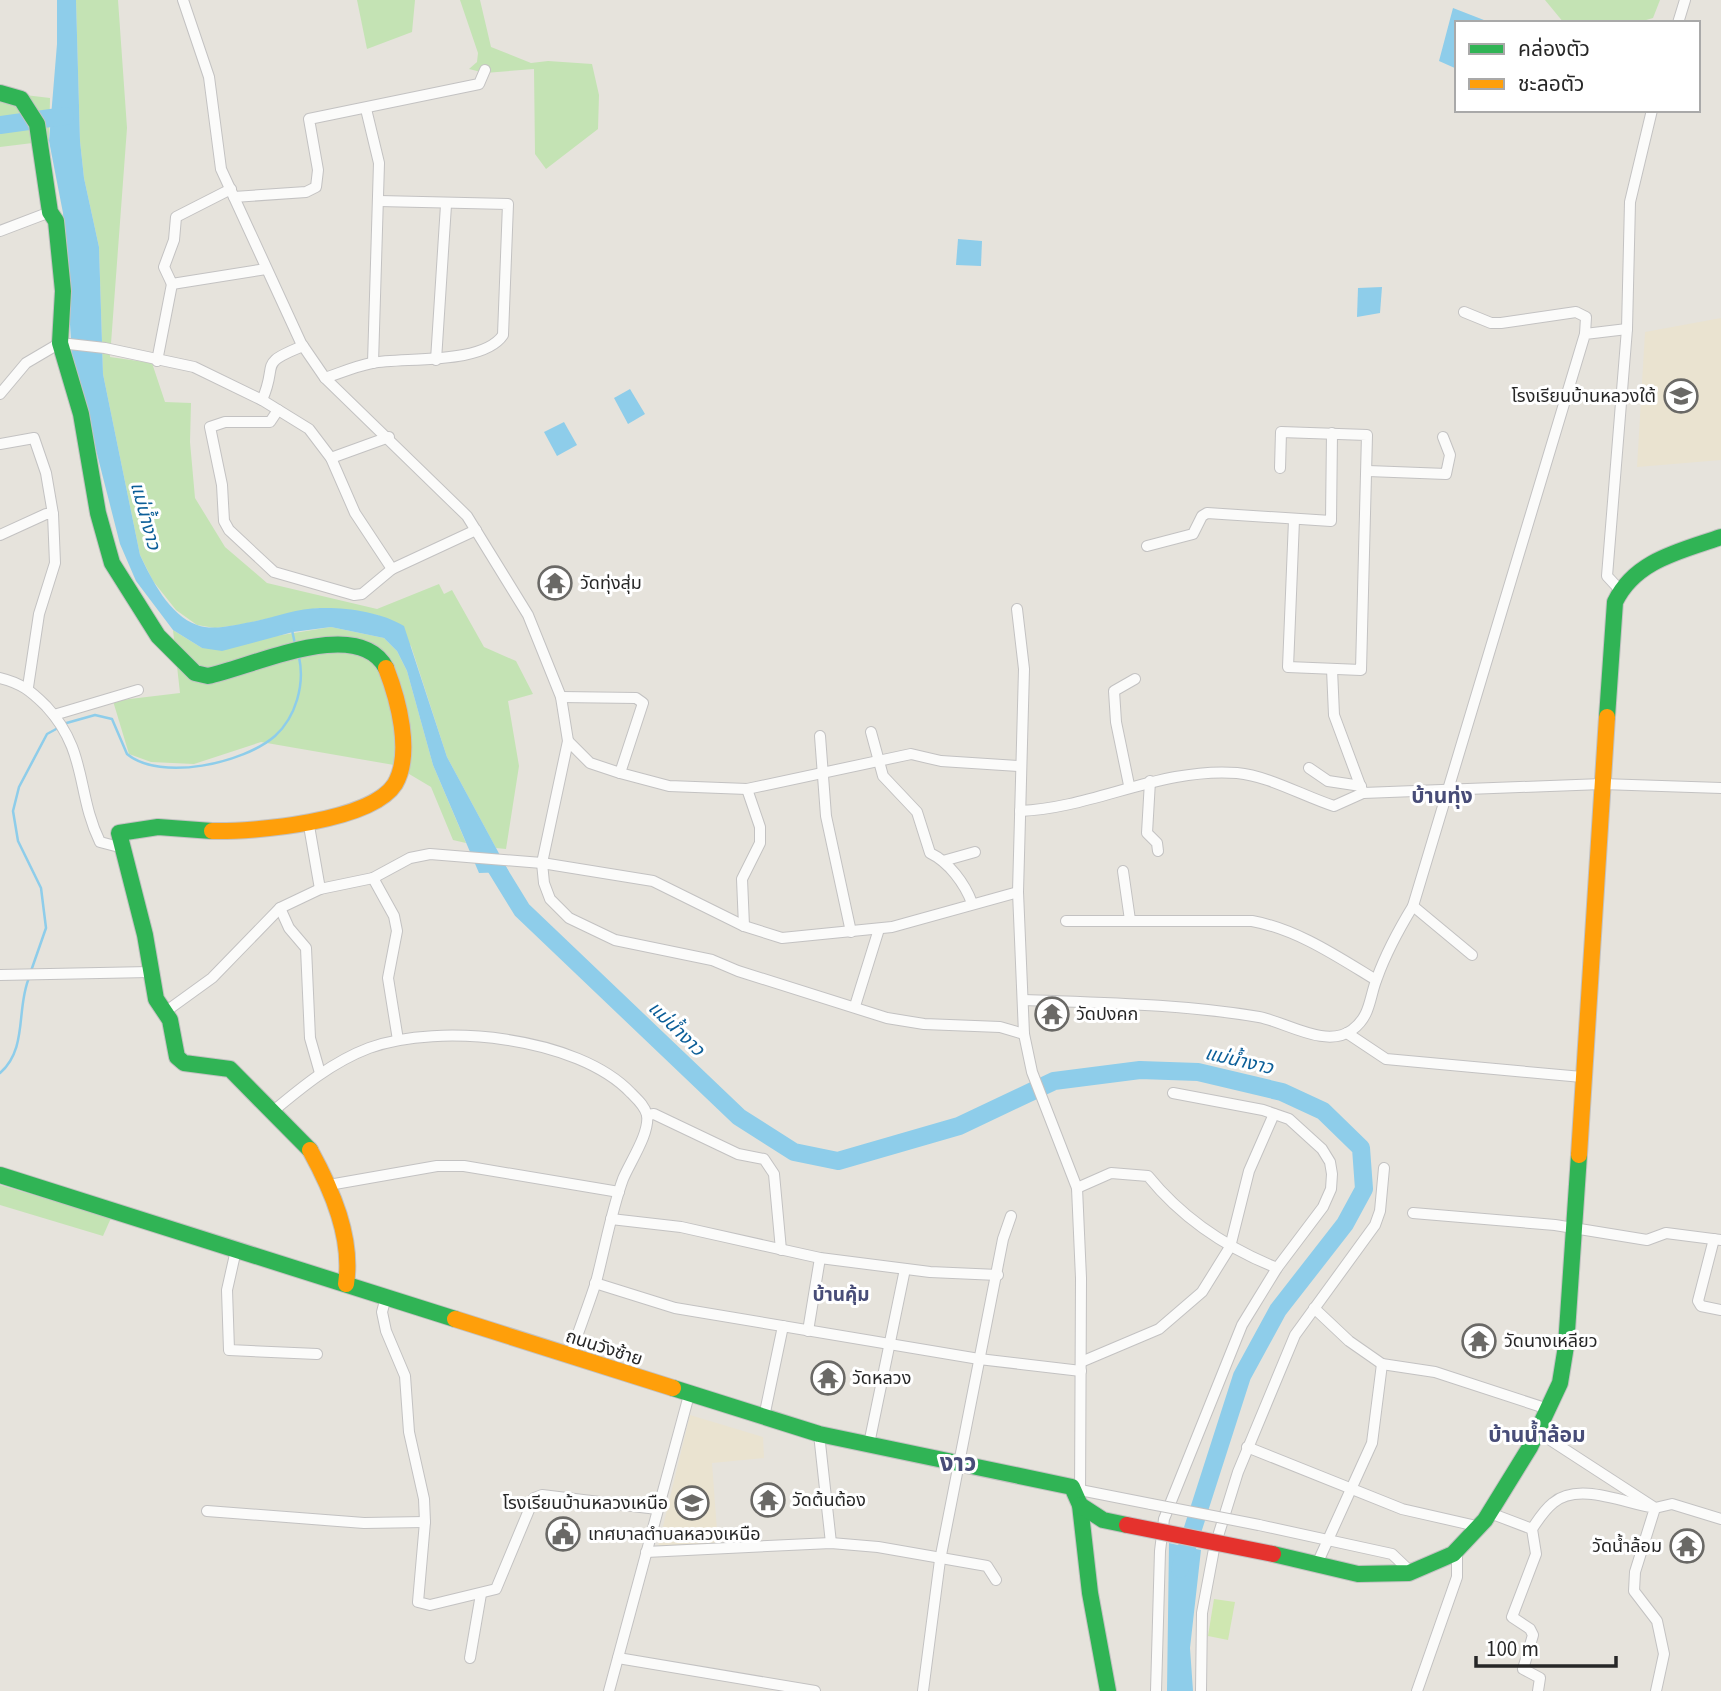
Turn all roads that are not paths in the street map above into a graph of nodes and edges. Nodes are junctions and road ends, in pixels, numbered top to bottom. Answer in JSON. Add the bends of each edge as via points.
{"nodes":[{"id":1,"x":183,"y":0,"type":"edge"},
{"id":2,"x":1685,"y":0,"type":"edge"},
{"id":3,"x":1679,"y":21,"type":"edge"},
{"id":4,"x":485,"y":70,"type":"dead end"},
{"id":5,"x":0,"y":93,"type":"edge"},
{"id":6,"x":366,"y":109,"type":"junction"},
{"id":7,"x":1652,"y":112,"type":"edge"},
{"id":8,"x":232,"y":193,"type":"junction"},
{"id":9,"x":379,"y":201,"type":"junction"},
{"id":10,"x":446,"y":205,"type":"junction"},
{"id":11,"x":50,"y":212,"type":"junction"},
{"id":12,"x":0,"y":231,"type":"edge"},
{"id":13,"x":266,"y":269,"type":"junction"},
{"id":14,"x":172,"y":284,"type":"junction"},
{"id":15,"x":1464,"y":312,"type":"dead end"},
{"id":16,"x":1627,"y":329,"type":"junction"},
{"id":17,"x":1585,"y":334,"type":"junction"},
{"id":18,"x":64,"y":343,"type":"junction"},
{"id":19,"x":303,"y":346,"type":"junction"},
{"id":20,"x":436,"y":360,"type":"junction"},
{"id":21,"x":157,"y":361,"type":"junction"},
{"id":22,"x":373,"y":363,"type":"junction"},
{"id":23,"x":325,"y":378,"type":"junction"},
{"id":24,"x":0,"y":394,"type":"edge"},
{"id":25,"x":262,"y":400,"type":"junction"},
{"id":26,"x":278,"y":410,"type":"junction"},
{"id":27,"x":1332,"y":433,"type":"junction"},
{"id":28,"x":389,"y":437,"type":"junction"},
{"id":29,"x":1443,"y":437,"type":"dead end"},
{"id":30,"x":0,"y":444,"type":"edge"},
{"id":31,"x":331,"y":458,"type":"junction"},
{"id":32,"x":1280,"y":468,"type":"dead end"},
{"id":33,"x":1367,"y":471,"type":"junction"},
{"id":34,"x":53,"y":514,"type":"junction"},
{"id":35,"x":1294,"y":520,"type":"junction"},
{"id":36,"x":476,"y":530,"type":"junction"},
{"id":37,"x":0,"y":535,"type":"edge"},
{"id":38,"x":1721,"y":537,"type":"edge"},
{"id":39,"x":1147,"y":546,"type":"dead end"},
{"id":40,"x":392,"y":569,"type":"junction"},
{"id":41,"x":1619,"y":589,"type":"junction"},
{"id":42,"x":1017,"y":609,"type":"dead end"},
{"id":43,"x":1332,"y":669,"type":"junction"},
{"id":44,"x":0,"y":678,"type":"edge"},
{"id":45,"x":1135,"y":679,"type":"dead end"},
{"id":46,"x":28,"y":687,"type":"junction"},
{"id":47,"x":138,"y":690,"type":"dead end"},
{"id":48,"x":561,"y":697,"type":"junction"},
{"id":49,"x":56,"y":718,"type":"junction"},
{"id":50,"x":871,"y":732,"type":"dead end"},
{"id":51,"x":820,"y":736,"type":"dead end"},
{"id":52,"x":569,"y":741,"type":"junction"},
{"id":53,"x":877,"y":763,"type":"junction"},
{"id":54,"x":1020,"y":766,"type":"junction"},
{"id":55,"x":1310,"y":768,"type":"dead end"},
{"id":56,"x":823,"y":771,"type":"junction"},
{"id":57,"x":620,"y":773,"type":"junction"},
{"id":58,"x":1150,"y":780,"type":"junction"},
{"id":59,"x":1602,"y":784,"type":"junction"},
{"id":60,"x":1129,"y":786,"type":"junction"},
{"id":61,"x":1721,"y":788,"type":"edge"},
{"id":62,"x":747,"y":789,"type":"junction"},
{"id":63,"x":1362,"y":789,"type":"junction"},
{"id":64,"x":1447,"y":791,"type":"junction"},
{"id":65,"x":1020,"y":811,"type":"junction"},
{"id":66,"x":308,"y":820,"type":"junction"},
{"id":67,"x":123,"y":848,"type":"junction"},
{"id":68,"x":1158,"y":851,"type":"dead end"},
{"id":69,"x":975,"y":852,"type":"dead end"},
{"id":70,"x":943,"y":861,"type":"junction"},
{"id":71,"x":542,"y":863,"type":"junction"},
{"id":72,"x":1123,"y":871,"type":"dead end"},
{"id":73,"x":373,"y":878,"type":"junction"},
{"id":74,"x":320,"y":889,"type":"junction"},
{"id":75,"x":1018,"y":892,"type":"junction"},
{"id":76,"x":972,"y":903,"type":"junction"},
{"id":77,"x":1413,"y":906,"type":"junction"},
{"id":78,"x":279,"y":908,"type":"junction"},
{"id":79,"x":1130,"y":920,"type":"junction"},
{"id":80,"x":1066,"y":921,"type":"dead end"},
{"id":81,"x":744,"y":926,"type":"junction"},
{"id":82,"x":879,"y":929,"type":"junction"},
{"id":83,"x":851,"y":932,"type":"junction"},
{"id":84,"x":1472,"y":956,"type":"dead end"},
{"id":85,"x":150,"y":972,"type":"junction"},
{"id":86,"x":0,"y":975,"type":"edge"},
{"id":87,"x":1376,"y":980,"type":"junction"},
{"id":88,"x":1024,"y":1000,"type":"junction"},
{"id":89,"x":855,"y":1006,"type":"junction"},
{"id":90,"x":165,"y":1012,"type":"junction"},
{"id":91,"x":1347,"y":1033,"type":"junction"},
{"id":92,"x":1024,"y":1034,"type":"junction"},
{"id":93,"x":398,"y":1040,"type":"junction"},
{"id":94,"x":320,"y":1073,"type":"junction"},
{"id":95,"x":1582,"y":1077,"type":"junction"},
{"id":96,"x":1173,"y":1093,"type":"dead end"},
{"id":97,"x":272,"y":1112,"type":"junction"},
{"id":98,"x":1274,"y":1114,"type":"junction"},
{"id":99,"x":647,"y":1115,"type":"junction"},
{"id":100,"x":1384,"y":1168,"type":"dead end"},
{"id":101,"x":0,"y":1175,"type":"edge"},
{"id":102,"x":328,"y":1185,"type":"junction"},
{"id":103,"x":1077,"y":1188,"type":"junction"},
{"id":104,"x":618,"y":1192,"type":"junction"},
{"id":105,"x":1413,"y":1213,"type":"dead end"},
{"id":106,"x":1011,"y":1216,"type":"dead end"},
{"id":107,"x":611,"y":1219,"type":"junction"},
{"id":108,"x":1573,"y":1229,"type":"junction"},
{"id":109,"x":1718,"y":1240,"type":"edge"},
{"id":110,"x":1230,"y":1247,"type":"junction"},
{"id":111,"x":236,"y":1250,"type":"junction"},
{"id":112,"x":781,"y":1250,"type":"junction"},
{"id":113,"x":820,"y":1258,"type":"junction"},
{"id":114,"x":1277,"y":1268,"type":"junction"},
{"id":115,"x":905,"y":1269,"type":"junction"},
{"id":116,"x":998,"y":1275,"type":"junction"},
{"id":117,"x":595,"y":1283,"type":"junction"},
{"id":118,"x":346,"y":1284,"type":"junction"},
{"id":119,"x":386,"y":1297,"type":"junction"},
{"id":120,"x":1314,"y":1308,"type":"junction"},
{"id":121,"x":1721,"y":1310,"type":"edge"},
{"id":122,"x":783,"y":1326,"type":"junction"},
{"id":123,"x":807,"y":1331,"type":"junction"},
{"id":124,"x":890,"y":1344,"type":"junction"},
{"id":125,"x":317,"y":1354,"type":"dead end"},
{"id":126,"x":570,"y":1357,"type":"junction"},
{"id":127,"x":979,"y":1359,"type":"junction"},
{"id":128,"x":1382,"y":1364,"type":"junction"},
{"id":129,"x":1081,"y":1366,"type":"junction"},
{"id":130,"x":689,"y":1395,"type":"junction"},
{"id":131,"x":1548,"y":1409,"type":"junction"},
{"id":132,"x":764,"y":1417,"type":"junction"},
{"id":133,"x":1538,"y":1432,"type":"junction"},
{"id":134,"x":819,"y":1434,"type":"junction"},
{"id":135,"x":869,"y":1444,"type":"junction"},
{"id":136,"x":1247,"y":1447,"type":"junction"},
{"id":137,"x":959,"y":1464,"type":"junction"},
{"id":138,"x":1351,"y":1490,"type":"junction"},
{"id":139,"x":1080,"y":1498,"type":"junction"},
{"id":140,"x":1655,"y":1508,"type":"junction"},
{"id":141,"x":657,"y":1509,"type":"junction"},
{"id":142,"x":207,"y":1511,"type":"dead end"},
{"id":143,"x":1721,"y":1519,"type":"edge"},
{"id":144,"x":1485,"y":1520,"type":"junction"},
{"id":145,"x":425,"y":1522,"type":"junction"},
{"id":146,"x":1532,"y":1529,"type":"junction"},
{"id":147,"x":1326,"y":1540,"type":"junction"},
{"id":148,"x":831,"y":1543,"type":"junction"},
{"id":149,"x":646,"y":1552,"type":"junction"},
{"id":150,"x":1457,"y":1553,"type":"junction"},
{"id":151,"x":940,"y":1560,"type":"junction"},
{"id":152,"x":1317,"y":1564,"type":"junction"},
{"id":153,"x":1411,"y":1572,"type":"junction"},
{"id":154,"x":996,"y":1580,"type":"dead end"},
{"id":155,"x":481,"y":1594,"type":"junction"},
{"id":156,"x":470,"y":1658,"type":"dead end"},
{"id":157,"x":618,"y":1658,"type":"junction"},
{"id":158,"x":610,"y":1691,"type":"edge"},
{"id":159,"x":816,"y":1691,"type":"edge"},
{"id":160,"x":922,"y":1691,"type":"edge"},
{"id":161,"x":1108,"y":1691,"type":"edge"},
{"id":162,"x":1156,"y":1691,"type":"edge"},
{"id":163,"x":1201,"y":1691,"type":"edge"},
{"id":164,"x":1417,"y":1691,"type":"edge"},
{"id":165,"x":1538,"y":1691,"type":"edge"},
{"id":166,"x":1656,"y":1691,"type":"edge"}],
"edges":[{"from":1,"to":8,"type":"street","via":[[209,77],[221,169]]},
{"from":2,"to":3,"type":"street"},
{"from":4,"to":6,"type":"street","via":[[479,84]]},
{"from":5,"to":11,"type":"main road","via":[[21,99],[37,124]]},
{"from":6,"to":8,"type":"street","via":[[309,119],[318,170],[316,187],[306,192]]},
{"from":6,"to":9,"type":"street","via":[[379,163]]},
{"from":7,"to":16,"type":"street","via":[[1630,202]]},
{"from":8,"to":13,"type":"street"},
{"from":8,"to":14,"type":"street","via":[[176,217],[174,240],[164,260]]},
{"from":9,"to":10,"type":"street"},
{"from":9,"to":22,"type":"street"},
{"from":10,"to":20,"type":"street"},
{"from":10,"to":20,"type":"street","via":[[508,204],[503,335],[485,348]]},
{"from":11,"to":12,"type":"street"},
{"from":11,"to":18,"type":"main road","via":[[56,221]]},
{"from":13,"to":14,"type":"street"},
{"from":13,"to":19,"type":"street"},
{"from":14,"to":21,"type":"street"},
{"from":15,"to":17,"type":"street","via":[[1501,323],[1577,312],[1586,317]]},
{"from":16,"to":17,"type":"street"},
{"from":16,"to":41,"type":"street","via":[[1607,576]]},
{"from":17,"to":64,"type":"street"},
{"from":18,"to":21,"type":"street"},
{"from":18,"to":24,"type":"street","via":[[26,363]]},
{"from":18,"to":66,"type":"main road","via":[[112,563],[152,627],[195,673],[208,676],[322,644],[368,649],[384,663],[396,705],[400,774],[384,796]]},
{"from":19,"to":23,"type":"street"},
{"from":19,"to":25,"type":"street","via":[[274,357]]},
{"from":20,"to":22,"type":"street"},
{"from":21,"to":25,"type":"street","via":[[194,367]]},
{"from":22,"to":23,"type":"street"},
{"from":23,"to":28,"type":"street"},
{"from":25,"to":26,"type":"street"},
{"from":26,"to":31,"type":"street","via":[[309,429]]},
{"from":26,"to":40,"type":"street","via":[[270,422],[225,422],[210,427],[226,526],[274,572],[342,592],[362,594]]},
{"from":27,"to":32,"type":"street","via":[[1281,432]]},
{"from":27,"to":33,"type":"street","via":[[1367,435]]},
{"from":27,"to":35,"type":"street","via":[[1331,521]]},
{"from":28,"to":31,"type":"street"},
{"from":28,"to":36,"type":"street"},
{"from":29,"to":33,"type":"street","via":[[1450,455],[1446,474]]},
{"from":30,"to":34,"type":"street","via":[[34,438]]},
{"from":31,"to":40,"type":"street","via":[[355,513]]},
{"from":33,"to":43,"type":"street","via":[[1361,670]]},
{"from":34,"to":37,"type":"street"},
{"from":34,"to":46,"type":"street","via":[[55,563],[39,614]]},
{"from":35,"to":39,"type":"street","via":[[1207,513],[1193,534]]},
{"from":35,"to":43,"type":"street","via":[[1288,667]]},
{"from":36,"to":40,"type":"street"},
{"from":36,"to":48,"type":"street","via":[[528,615]]},
{"from":38,"to":41,"type":"main road","via":[[1644,567]]},
{"from":41,"to":59,"type":"main road"},
{"from":42,"to":54,"type":"street","via":[[1024,669]]},
{"from":43,"to":63,"type":"street","via":[[1334,715]]},
{"from":44,"to":46,"type":"street"},
{"from":45,"to":60,"type":"street","via":[[1114,691]]},
{"from":46,"to":49,"type":"street"},
{"from":47,"to":49,"type":"street"},
{"from":48,"to":52,"type":"street"},
{"from":48,"to":57,"type":"street","via":[[636,698],[643,703]]},
{"from":49,"to":67,"type":"street","via":[[71,740],[100,842]]},
{"from":50,"to":53,"type":"street"},
{"from":51,"to":56,"type":"street"},
{"from":52,"to":57,"type":"street","via":[[590,763]]},
{"from":52,"to":71,"type":"street"},
{"from":53,"to":54,"type":"street","via":[[911,754],[940,761]]},
{"from":53,"to":56,"type":"street"},
{"from":53,"to":70,"type":"street","via":[[917,812],[930,853]]},
{"from":54,"to":65,"type":"street"},
{"from":55,"to":63,"type":"street","via":[[1328,781]]},
{"from":56,"to":62,"type":"street"},
{"from":56,"to":83,"type":"street","via":[[826,816]]},
{"from":57,"to":62,"type":"street","via":[[668,786]]},
{"from":58,"to":60,"type":"street"},
{"from":58,"to":63,"type":"street","via":[[1240,773],[1334,806]]},
{"from":58,"to":68,"type":"street","via":[[1147,833],[1157,842]]},
{"from":59,"to":61,"type":"street"},
{"from":59,"to":64,"type":"street"},
{"from":59,"to":95,"type":"main road"},
{"from":60,"to":65,"type":"street","via":[[1072,803]]},
{"from":62,"to":81,"type":"street","via":[[760,827],[760,843],[742,879]]},
{"from":63,"to":64,"type":"street"},
{"from":64,"to":77,"type":"street"},
{"from":65,"to":75,"type":"street"},
{"from":66,"to":67,"type":"main road","via":[[228,831],[142,827],[119,833]]},
{"from":66,"to":74,"type":"street"},
{"from":67,"to":85,"type":"main road"},
{"from":69,"to":70,"type":"street"},
{"from":70,"to":76,"type":"street","via":[[968,890]]},
{"from":71,"to":73,"type":"street","via":[[430,854],[410,858]]},
{"from":71,"to":81,"type":"street","via":[[653,881]]},
{"from":71,"to":89,"type":"street","via":[[551,899],[589,930],[615,940],[712,960]]},
{"from":72,"to":79,"type":"street"},
{"from":73,"to":74,"type":"street"},
{"from":73,"to":93,"type":"street","via":[[397,930],[388,978]]},
{"from":74,"to":78,"type":"street"},
{"from":75,"to":76,"type":"street"},
{"from":75,"to":88,"type":"street"},
{"from":76,"to":82,"type":"street"},
{"from":77,"to":84,"type":"street"},
{"from":77,"to":87,"type":"street"},
{"from":78,"to":90,"type":"street","via":[[212,978]]},
{"from":78,"to":94,"type":"street","via":[[306,948],[310,1038]]},
{"from":79,"to":80,"type":"street"},
{"from":79,"to":87,"type":"street","via":[[1260,922],[1327,950]]},
{"from":81,"to":83,"type":"street","via":[[782,938]]},
{"from":82,"to":83,"type":"street"},
{"from":82,"to":89,"type":"street"},
{"from":85,"to":86,"type":"street"},
{"from":85,"to":90,"type":"main road","via":[[156,999]]},
{"from":87,"to":91,"type":"street","via":[[1371,1007]]},
{"from":88,"to":91,"type":"street","via":[[1134,1004],[1261,1018],[1329,1036]]},
{"from":88,"to":92,"type":"street"},
{"from":89,"to":92,"type":"street","via":[[906,1022],[1000,1027]]},
{"from":90,"to":97,"type":"main road","via":[[177,1057],[184,1063],[230,1069]]},
{"from":91,"to":95,"type":"street","via":[[1386,1059]]},
{"from":92,"to":103,"type":"street","via":[[1032,1072]]},
{"from":93,"to":94,"type":"street","via":[[368,1048]]},
{"from":93,"to":99,"type":"street","via":[[471,1038],[547,1049],[605,1072],[623,1085]]},
{"from":94,"to":97,"type":"street"},
{"from":95,"to":108,"type":"main road"},
{"from":96,"to":98,"type":"street"},
{"from":97,"to":102,"type":"main road","via":[[301,1138]]},
{"from":98,"to":110,"type":"street","via":[[1249,1171]]},
{"from":98,"to":114,"type":"street","via":[[1289,1119],[1322,1149],[1332,1174],[1323,1207]]},
{"from":99,"to":104,"type":"street"},
{"from":99,"to":112,"type":"street","via":[[654,1114],[771,1165]]},
{"from":100,"to":120,"type":"street","via":[[1375,1225]]},
{"from":101,"to":111,"type":"main road","name":"ถนนวังซ้าย"},
{"from":102,"to":104,"type":"street","via":[[437,1166]]},
{"from":102,"to":118,"type":"main road","via":[[349,1264]]},
{"from":103,"to":110,"type":"street","via":[[1111,1173],[1147,1176],[1171,1204]]},
{"from":103,"to":129,"type":"street"},
{"from":104,"to":107,"type":"street"},
{"from":105,"to":108,"type":"street"},
{"from":106,"to":116,"type":"street"},
{"from":107,"to":112,"type":"street","via":[[681,1227]]},
{"from":107,"to":117,"type":"street"},
{"from":108,"to":109,"type":"street","via":[[1647,1240],[1666,1233]]},
{"from":108,"to":131,"type":"main road","via":[[1566,1346],[1560,1383]]},
{"from":109,"to":121,"type":"street","via":[[1698,1301],[1701,1306]]},
{"from":110,"to":114,"type":"street"},
{"from":110,"to":129,"type":"street","via":[[1202,1292],[1159,1329]]},
{"from":111,"to":118,"type":"main road","name":"ถนนวังซ้าย"},
{"from":111,"to":125,"type":"street","via":[[227,1290],[229,1350]]},
{"from":112,"to":113,"type":"street"},
{"from":113,"to":115,"type":"street"},
{"from":113,"to":123,"type":"street"},
{"from":114,"to":162,"type":"street","via":[[1242,1325],[1164,1519]]},
{"from":115,"to":116,"type":"street"},
{"from":115,"to":124,"type":"street"},
{"from":116,"to":127,"type":"street"},
{"from":117,"to":122,"type":"street","via":[[675,1308]]},
{"from":117,"to":126,"type":"street"},
{"from":118,"to":119,"type":"main road","name":"ถนนวังซ้าย"},
{"from":119,"to":126,"type":"main road","name":"ถนนวังซ้าย"},
{"from":119,"to":145,"type":"street","via":[[382,1312],[405,1376],[409,1432]]},
{"from":120,"to":128,"type":"street"},
{"from":120,"to":136,"type":"street","via":[[1295,1335]]},
{"from":122,"to":123,"type":"street"},
{"from":122,"to":132,"type":"street"},
{"from":123,"to":124,"type":"street"},
{"from":124,"to":127,"type":"street"},
{"from":124,"to":135,"type":"street"},
{"from":126,"to":130,"type":"main road","name":"ถนนวังซ้าย"},
{"from":127,"to":129,"type":"street"},
{"from":127,"to":137,"type":"street"},
{"from":128,"to":131,"type":"street","via":[[1435,1372]]},
{"from":128,"to":138,"type":"street","via":[[1372,1443]]},
{"from":129,"to":139,"type":"street"},
{"from":130,"to":132,"type":"main road","name":"ถนนวังซ้าย"},
{"from":130,"to":141,"type":"street"},
{"from":131,"to":133,"type":"main road"},
{"from":132,"to":134,"type":"main road","name":"ถนนวังซ้าย"},
{"from":133,"to":140,"type":"street"},
{"from":133,"to":144,"type":"main road"},
{"from":134,"to":135,"type":"main road","name":"ถนนวังซ้าย"},
{"from":134,"to":148,"type":"street"},
{"from":135,"to":137,"type":"main road","name":"ถนนวังซ้าย"},
{"from":136,"to":138,"type":"street"},
{"from":136,"to":163,"type":"street","via":[[1214,1549],[1204,1600]]},
{"from":137,"to":139,"type":"main road","name":"ถนนวังซ้าย","via":[[1072,1487]]},
{"from":137,"to":151,"type":"street"},
{"from":138,"to":144,"type":"street","via":[[1402,1509]]},
{"from":138,"to":147,"type":"street"},
{"from":139,"to":147,"type":"street","bridge":true,"via":[[1151,1504]]},
{"from":139,"to":152,"type":"main road","bridge":true,"via":[[1103,1520]]},
{"from":139,"to":161,"type":"main road","via":[[1090,1592]]},
{"from":140,"to":143,"type":"street","via":[[1672,1504]]},
{"from":140,"to":146,"type":"street","via":[[1612,1498],[1566,1496],[1555,1501]]},
{"from":140,"to":166,"type":"street","via":[[1635,1572],[1634,1591],[1657,1621],[1664,1654]]},
{"from":141,"to":149,"type":"street"},
{"from":141,"to":155,"type":"street","via":[[561,1496],[534,1498],[496,1589]]},
{"from":142,"to":145,"type":"street","via":[[364,1523]]},
{"from":144,"to":146,"type":"street"},
{"from":144,"to":150,"type":"main road"},
{"from":145,"to":155,"type":"street","via":[[418,1602],[430,1605]]},
{"from":146,"to":165,"type":"street","via":[[1536,1554],[1512,1617],[1533,1635],[1523,1669],[1540,1678]]},
{"from":147,"to":152,"type":"street"},
{"from":147,"to":153,"type":"street","via":[[1392,1554]]},
{"from":148,"to":149,"type":"street"},
{"from":148,"to":151,"type":"street"},
{"from":149,"to":157,"type":"street"},
{"from":150,"to":153,"type":"main road"},
{"from":150,"to":164,"type":"street","via":[[1457,1577]]},
{"from":151,"to":154,"type":"street","via":[[987,1566]]},
{"from":151,"to":160,"type":"street"},
{"from":152,"to":153,"type":"main road","via":[[1362,1574]]},
{"from":155,"to":156,"type":"street"},
{"from":157,"to":158,"type":"street"},
{"from":157,"to":159,"type":"street"}]}
